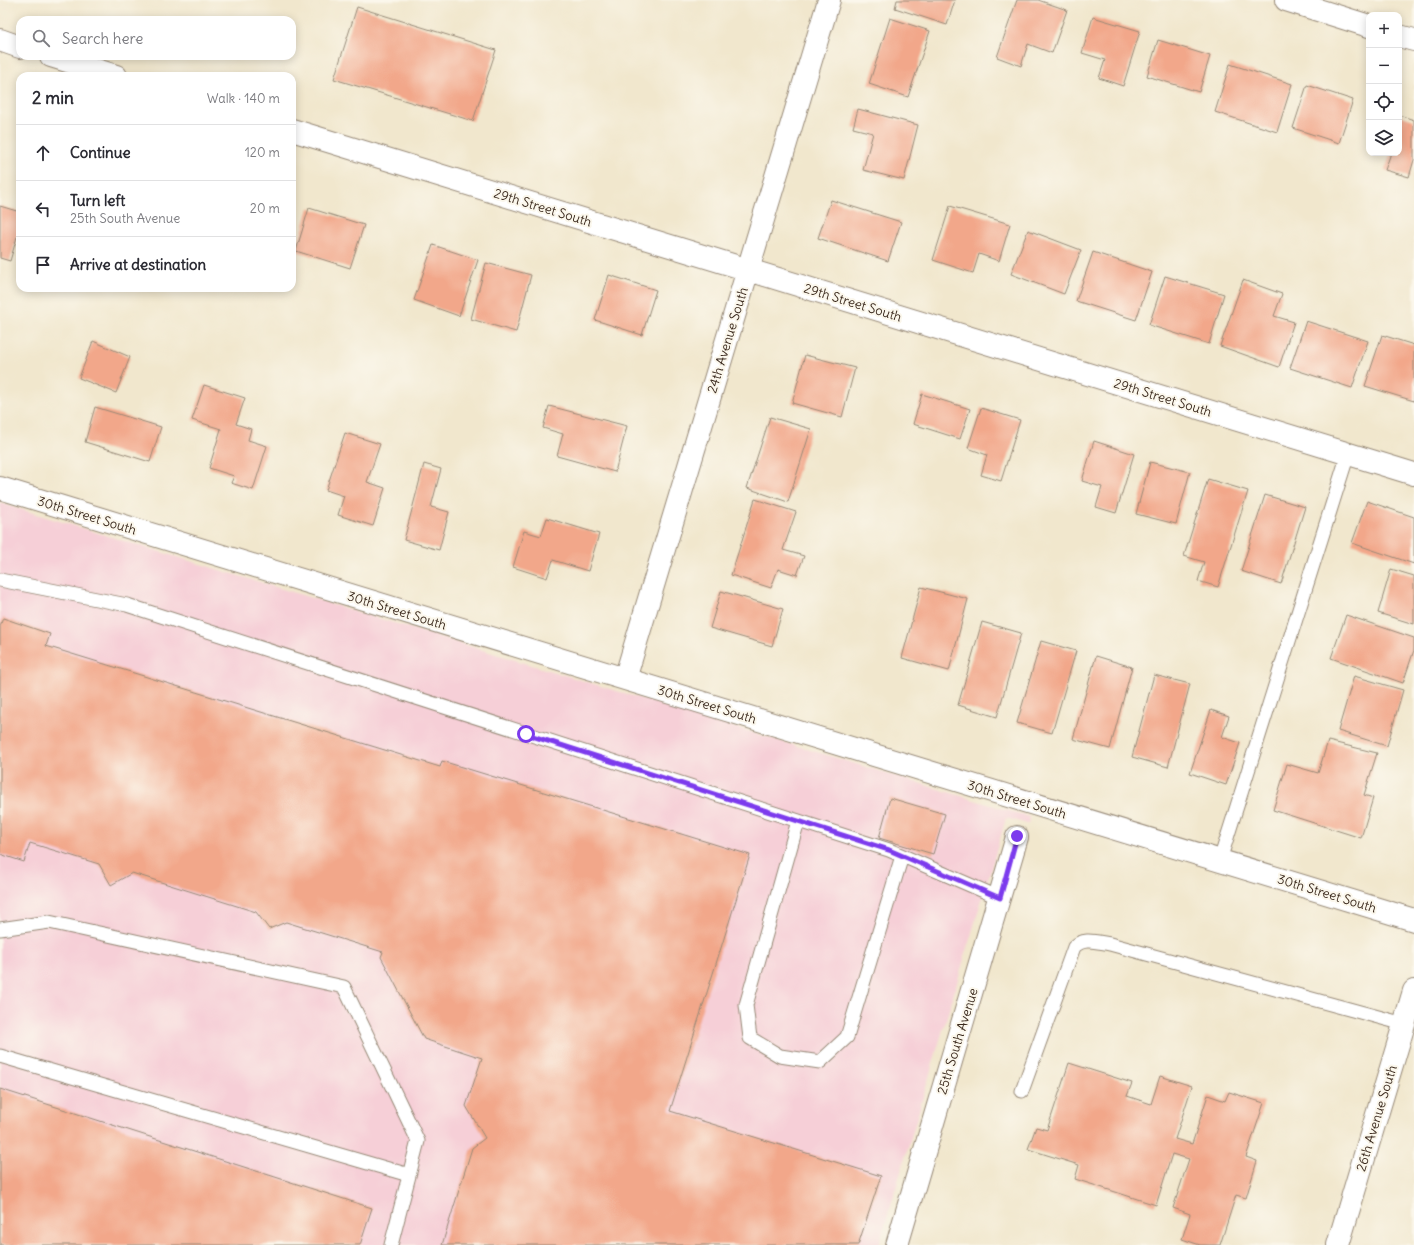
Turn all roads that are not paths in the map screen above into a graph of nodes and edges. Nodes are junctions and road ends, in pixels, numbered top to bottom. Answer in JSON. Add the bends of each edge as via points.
{"nodes":[{"id":1,"x":829,"y":0,"type":"edge"},
{"id":2,"x":1286,"y":0,"type":"edge"},
{"id":3,"x":1366,"y":25,"type":"edge"},
{"id":4,"x":1402,"y":37,"type":"edge"},
{"id":5,"x":0,"y":40,"type":"edge"},
{"id":6,"x":1414,"y":40,"type":"edge"},
{"id":7,"x":16,"y":46,"type":"edge"},
{"id":8,"x":63,"y":60,"type":"edge"},
{"id":9,"x":103,"y":72,"type":"edge"},
{"id":10,"x":296,"y":131,"type":"edge"},
{"id":11,"x":748,"y":270,"type":"junction"},
{"id":12,"x":1348,"y":454,"type":"junction"},
{"id":13,"x":1414,"y":474,"type":"edge"},
{"id":14,"x":0,"y":488,"type":"edge"},
{"id":15,"x":0,"y":580,"type":"edge"},
{"id":16,"x":625,"y":679,"type":"junction"},
{"id":17,"x":798,"y":821,"type":"junction"},
{"id":18,"x":1017,"y":836,"type":"dead end"},
{"id":19,"x":902,"y":856,"type":"junction"},
{"id":20,"x":1220,"y":860,"type":"junction"},
{"id":21,"x":1000,"y":898,"type":"junction"},
{"id":22,"x":1414,"y":920,"type":"edge"},
{"id":23,"x":0,"y":929,"type":"edge"},
{"id":24,"x":1414,"y":991,"type":"edge"},
{"id":25,"x":1404,"y":1024,"type":"junction"},
{"id":26,"x":0,"y":1056,"type":"edge"},
{"id":27,"x":1022,"y":1091,"type":"dead end"},
{"id":28,"x":409,"y":1175,"type":"junction"},
{"id":29,"x":391,"y":1245,"type":"edge"},
{"id":30,"x":897,"y":1245,"type":"edge"},
{"id":31,"x":1338,"y":1245,"type":"edge"}],
"edges":[{"from":1,"to":11,"type":"street","name":"24th Avenue South"},
{"from":2,"to":3,"type":"street"},
{"from":4,"to":6,"type":"street"},
{"from":5,"to":7,"type":"street"},
{"from":8,"to":9,"type":"street"},
{"from":10,"to":11,"type":"street","name":"29th Street South"},
{"from":11,"to":12,"type":"street","name":"29th Street South"},
{"from":11,"to":16,"type":"street","name":"24th Avenue South"},
{"from":12,"to":13,"type":"street","name":"29th Street South"},
{"from":12,"to":20,"type":"lane"},
{"from":14,"to":16,"type":"street","name":"30th Street South"},
{"from":15,"to":17,"type":"lane","via":[[127,605]]},
{"from":16,"to":20,"type":"street","name":"30th Street South"},
{"from":17,"to":19,"type":"lane"},
{"from":17,"to":19,"type":"lane","via":[[746,1005],[750,1038],[780,1056],[820,1062],[847,1037]]},
{"from":18,"to":21,"type":"street","name":"25th South Avenue"},
{"from":19,"to":21,"type":"lane"},
{"from":20,"to":22,"type":"street","name":"30th Street South"},
{"from":21,"to":30,"type":"street","name":"25th South Avenue"},
{"from":23,"to":28,"type":"lane","via":[[48,922],[344,987],[418,1141]]},
{"from":24,"to":25,"type":"street","name":"26th Avenue South"},
{"from":25,"to":27,"type":"lane","via":[[1090,940],[1079,942],[1074,947]]},
{"from":25,"to":31,"type":"street","name":"26th Avenue South"},
{"from":26,"to":28,"type":"lane"},
{"from":28,"to":29,"type":"lane"}]}
